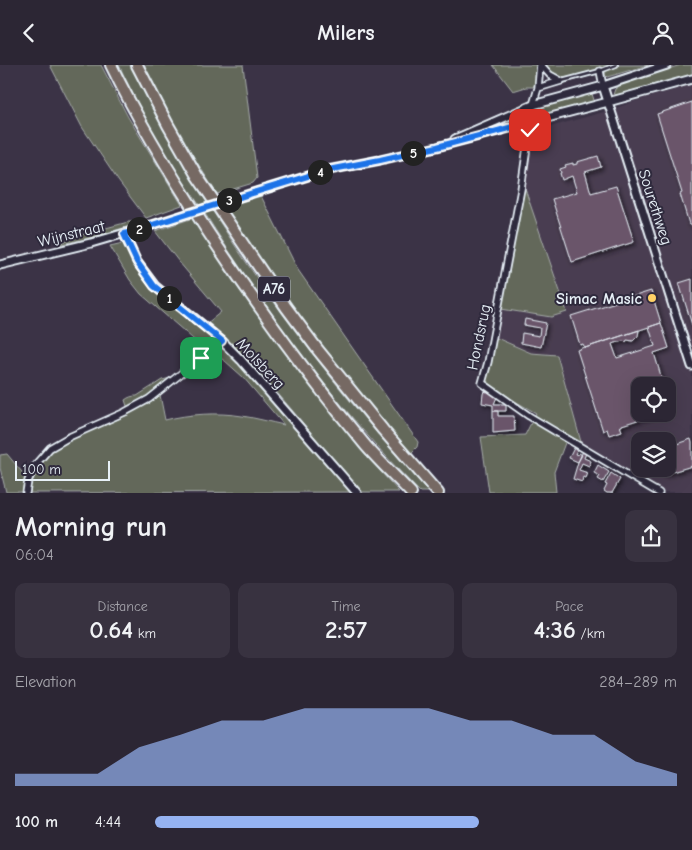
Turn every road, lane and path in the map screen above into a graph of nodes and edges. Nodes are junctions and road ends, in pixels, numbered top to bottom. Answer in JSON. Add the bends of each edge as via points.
{"nodes":[{"id":1,"x":111,"y":65,"type":"edge"},
{"id":2,"x":137,"y":65,"type":"edge"},
{"id":3,"x":540,"y":65,"type":"edge"},
{"id":4,"x":616,"y":65,"type":"edge"},
{"id":5,"x":667,"y":65,"type":"edge"},
{"id":6,"x":600,"y":71,"type":"junction"},
{"id":7,"x":692,"y":79,"type":"edge"},
{"id":8,"x":561,"y":81,"type":"junction"},
{"id":9,"x":604,"y":86,"type":"junction"},
{"id":10,"x":538,"y":88,"type":"junction"},
{"id":11,"x":608,"y":102,"type":"junction"},
{"id":12,"x":533,"y":105,"type":"junction"},
{"id":13,"x":532,"y":122,"type":"junction"},
{"id":14,"x":437,"y":147,"type":"junction"},
{"id":15,"x":124,"y":234,"type":"junction"},
{"id":16,"x":0,"y":265,"type":"edge"},
{"id":17,"x":222,"y":341,"type":"junction"},
{"id":18,"x":691,"y":362,"type":"edge"},
{"id":19,"x":26,"y":493,"type":"edge"},
{"id":20,"x":357,"y":493,"type":"edge"},
{"id":21,"x":411,"y":493,"type":"edge"},
{"id":22,"x":438,"y":493,"type":"edge"},
{"id":23,"x":659,"y":493,"type":"edge"}],
"edges":[{"from":1,"to":21,"type":"highway","number":"A76","via":[[182,191],[240,281],[312,379],[367,447]]},
{"from":2,"to":22,"type":"highway","number":"A76","via":[[197,175],[286,307],[383,430]]},
{"from":3,"to":8,"type":"street"},
{"from":3,"to":10,"type":"street"},
{"from":4,"to":6,"type":"lane"},
{"from":5,"to":9,"type":"street"},
{"from":6,"to":8,"type":"lane"},
{"from":6,"to":9,"type":"street"},
{"from":7,"to":11,"type":"street"},
{"from":8,"to":10,"type":"street"},
{"from":9,"to":11,"type":"street","name":"Sourethweg"},
{"from":9,"to":12,"type":"street"},
{"from":10,"to":12,"type":"street"},
{"from":11,"to":13,"type":"street"},
{"from":11,"to":18,"type":"street","name":"Sourethweg"},
{"from":12,"to":13,"type":"street"},
{"from":12,"to":14,"type":"street"},
{"from":13,"to":14,"type":"street"},
{"from":13,"to":23,"type":"street","name":"Hondsrug","via":[[482,383],[529,416]]},
{"from":14,"to":15,"type":"street","name":"Wijnstraat","bridge":true,"via":[[328,170]]},
{"from":15,"to":16,"type":"street","name":"Wijnstraat"},
{"from":15,"to":17,"type":"street","name":"Molsberg","via":[[137,262],[154,286]]},
{"from":17,"to":19,"type":"street","via":[[149,399],[50,448],[36,464]]},
{"from":17,"to":20,"type":"street","name":"Molsberg"}]}
